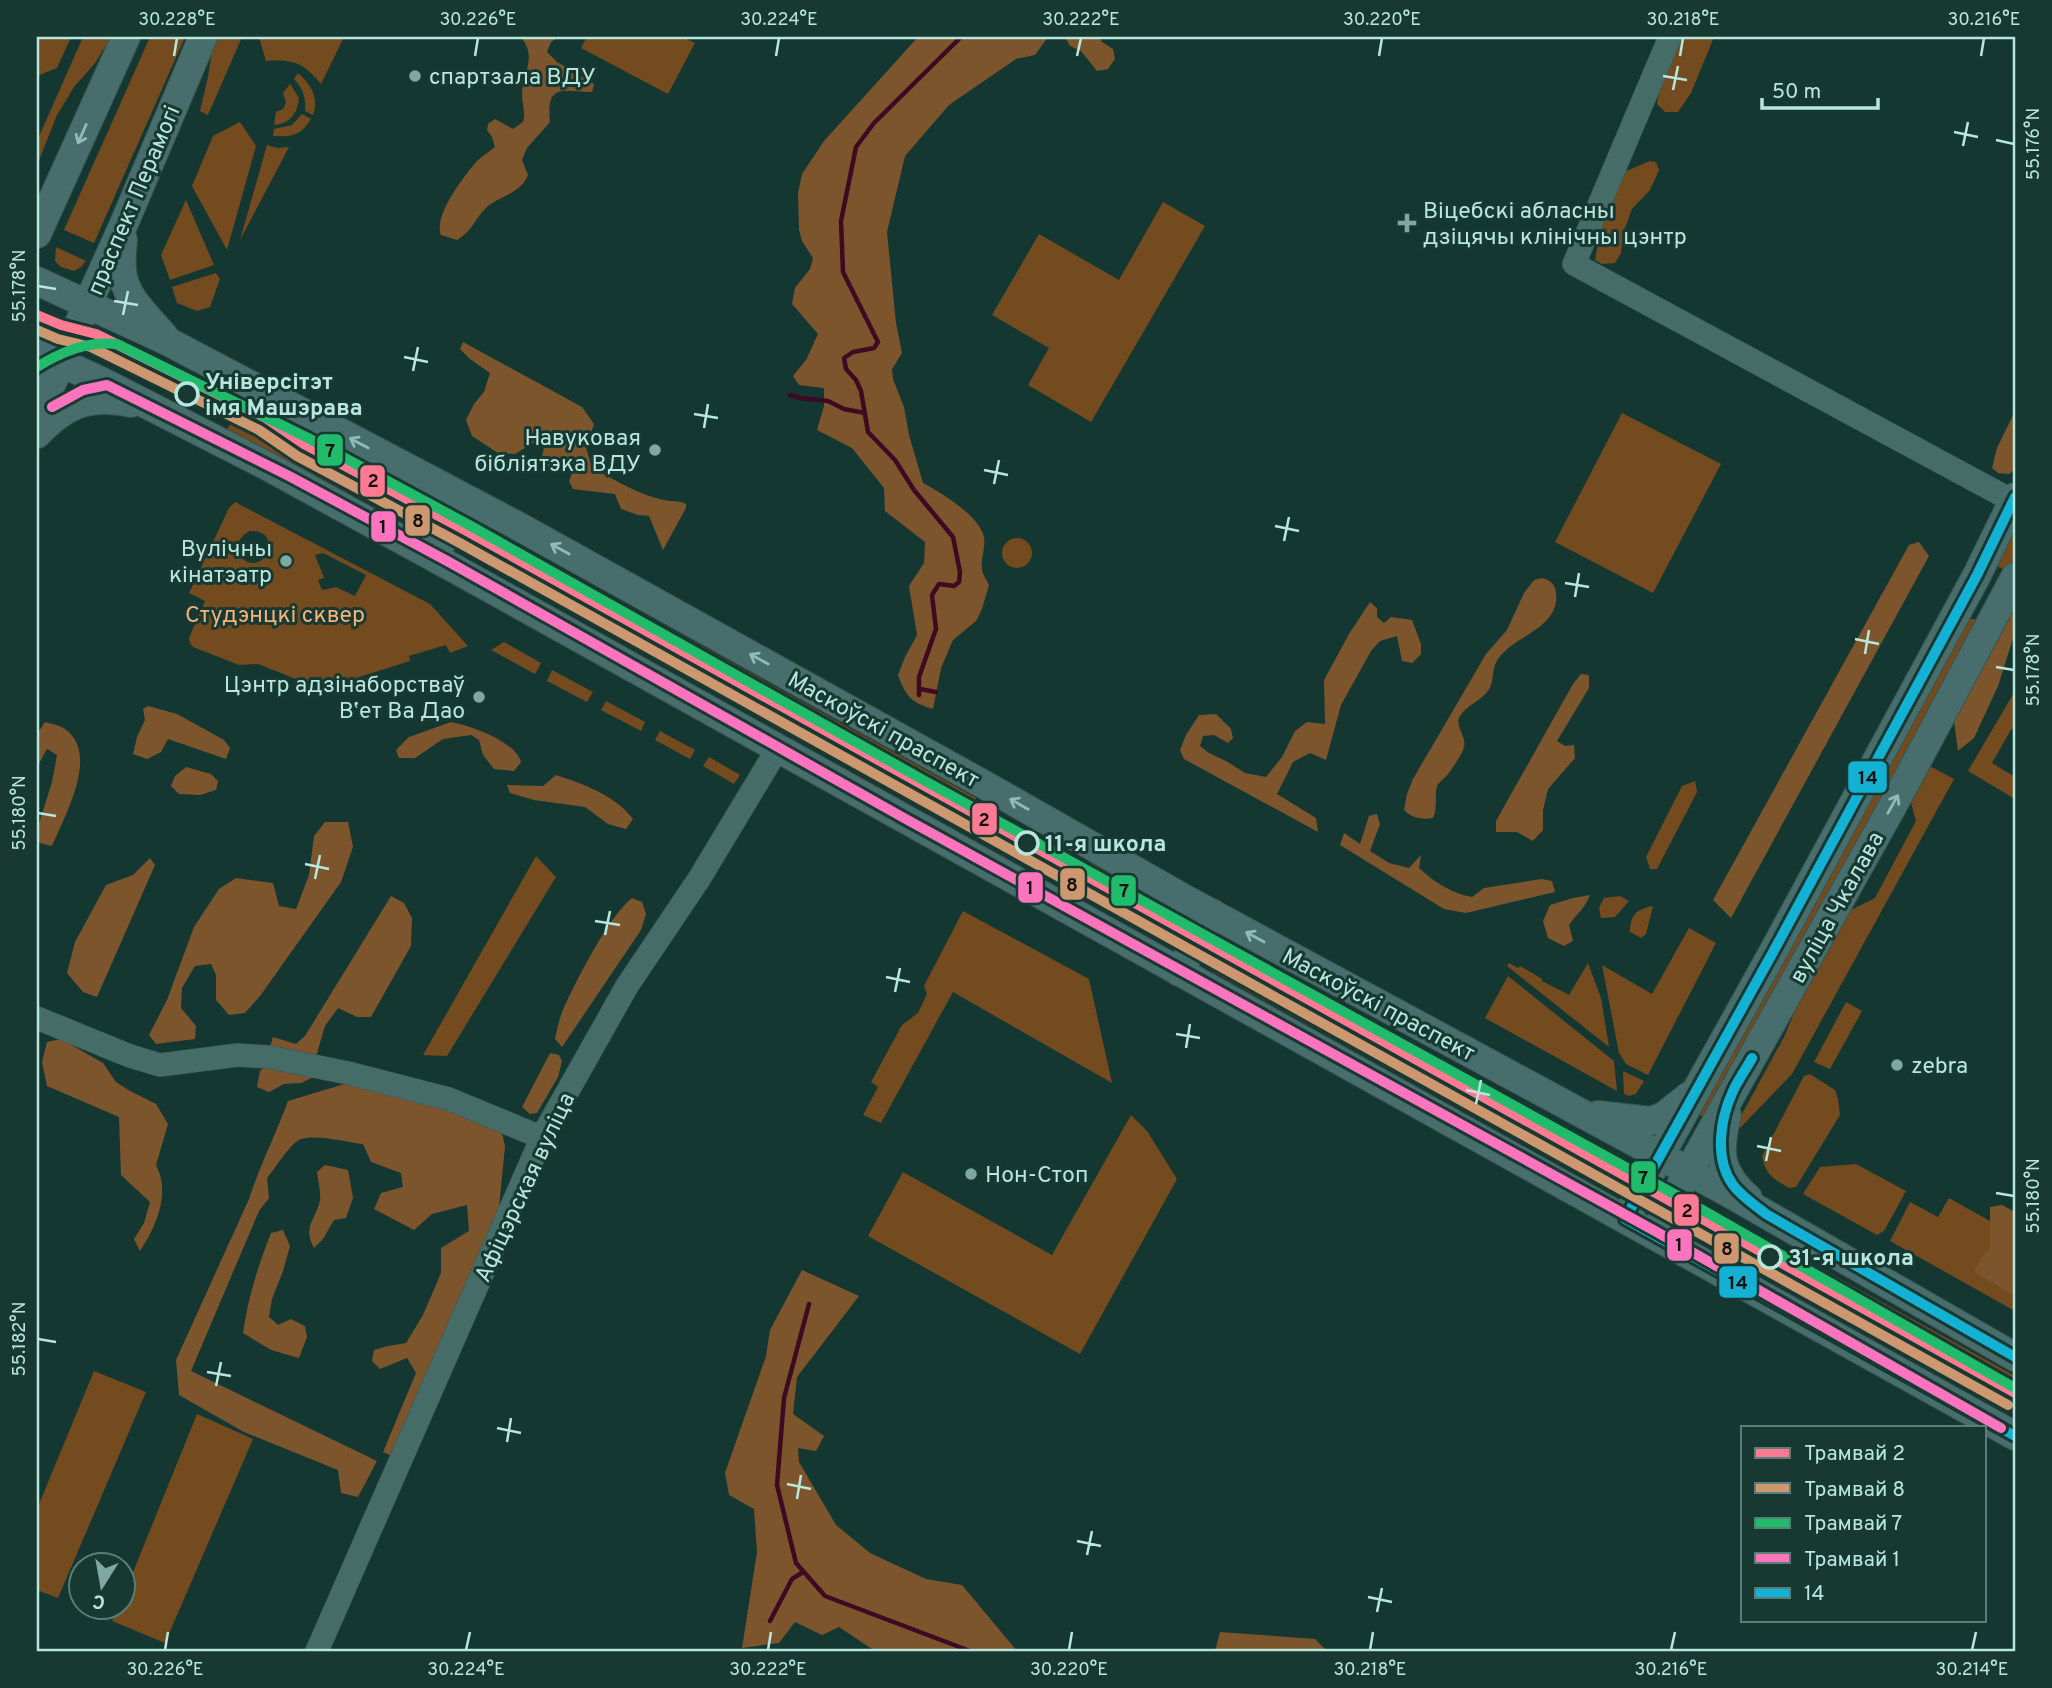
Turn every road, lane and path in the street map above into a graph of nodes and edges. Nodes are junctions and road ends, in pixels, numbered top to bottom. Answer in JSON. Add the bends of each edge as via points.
{"nodes":[{"id":1,"x":126,"y":37,"type":"edge"},
{"id":2,"x":203,"y":37,"type":"edge"},
{"id":3,"x":1670,"y":37,"type":"edge"},
{"id":4,"x":45,"y":201,"type":"edge"},
{"id":5,"x":123,"y":226,"type":"junction"},
{"id":6,"x":37,"y":234,"type":"edge"},
{"id":7,"x":37,"y":281,"type":"edge"},
{"id":8,"x":88,"y":305,"type":"junction"},
{"id":9,"x":169,"y":342,"type":"junction"},
{"id":10,"x":49,"y":357,"type":"edge"},
{"id":11,"x":150,"y":407,"type":"junction"},
{"id":12,"x":37,"y":416,"type":"edge"},
{"id":13,"x":37,"y":434,"type":"edge"},
{"id":14,"x":437,"y":484,"type":"junction"},
{"id":15,"x":2014,"y":499,"type":"edge"},
{"id":16,"x":497,"y":515,"type":"junction"},
{"id":17,"x":408,"y":543,"type":"junction"},
{"id":18,"x":1978,"y":575,"type":"junction"},
{"id":19,"x":468,"y":576,"type":"junction"},
{"id":20,"x":2012,"y":584,"type":"edge"},
{"id":21,"x":1953,"y":620,"type":"junction"},
{"id":22,"x":1984,"y":636,"type":"junction"},
{"id":23,"x":778,"y":748,"type":"junction"},
{"id":24,"x":1212,"y":914,"type":"junction"},
{"id":25,"x":1179,"y":972,"type":"junction"},
{"id":26,"x":37,"y":1018,"type":"edge"},
{"id":27,"x":1697,"y":1090,"type":"junction"},
{"id":28,"x":1731,"y":1095,"type":"junction"},
{"id":29,"x":1575,"y":1110,"type":"junction"},
{"id":30,"x":544,"y":1135,"type":"junction"},
{"id":31,"x":1660,"y":1156,"type":"junction"},
{"id":32,"x":1689,"y":1171,"type":"junction"},
{"id":33,"x":1766,"y":1214,"type":"junction"},
{"id":34,"x":1625,"y":1219,"type":"junction"},
{"id":35,"x":1653,"y":1235,"type":"junction"},
{"id":36,"x":2015,"y":1357,"type":"edge"},
{"id":37,"x":2015,"y":1436,"type":"edge"},
{"id":38,"x":317,"y":1651,"type":"edge"}],
"edges":[{"from":1,"to":4,"type":"main road","one_way":true},
{"from":2,"to":5,"type":"main road","name":"праспект Перамогі"},
{"from":3,"to":15,"type":"street","via":[[1574,264]]},
{"from":4,"to":6,"type":"main road"},
{"from":5,"to":8,"type":"main road","name":"праспект Перамогі"},
{"from":5,"to":9,"type":"main road","via":[[124,283]]},
{"from":7,"to":8,"type":"main road","name":"Маскоўскі праспект"},
{"from":8,"to":9,"type":"main road","name":"Маскоўскі праспект"},
{"from":8,"to":10,"type":"main road","name":"праспект Перамогі"},
{"from":14,"to":9,"type":"main road","name":"Маскоўскі праспект","one_way":true},
{"from":10,"to":11,"type":"main road"},
{"from":10,"to":12,"type":"main road","name":"праспект Перамогі"},
{"from":11,"to":13,"type":"main road","via":[[111,399],[80,402],[55,415]]},
{"from":11,"to":17,"type":"main road"},
{"from":14,"to":16,"type":"main road","name":"Маскоўскі праспект"},
{"from":14,"to":17,"type":"main road","via":[[449,493],[456,507],[453,529],[437,544],[422,547]]},
{"from":15,"to":18,"type":"main road","name":"вуліца Чкалава"},
{"from":16,"to":19,"type":"main road","via":[[481,518],[463,534],[460,559]]},
{"from":24,"to":16,"type":"main road","name":"Маскоўскі праспект","one_way":true},
{"from":17,"to":19,"type":"main road"},
{"from":18,"to":20,"type":"main road","via":[[1979,590],[1986,596],[1996,598]]},
{"from":18,"to":21,"type":"main road","name":"вуліца Чкалава"},
{"from":19,"to":23,"type":"main road"},
{"from":20,"to":22,"type":"main road","name":"вуліца Чкалава"},
{"from":21,"to":22,"type":"main road","via":[[1961,612],[1979,614],[1986,627]]},
{"from":21,"to":27,"type":"main road","name":"вуліца Чкалава"},
{"from":28,"to":22,"type":"main road","name":"вуліца Чкалава","one_way":true},
{"from":23,"to":25,"type":"main road"},
{"from":23,"to":30,"type":"street","name":"Афіцэрская вуліца","via":[[627,986]]},
{"from":24,"to":25,"type":"main road"},
{"from":29,"to":24,"type":"main road","name":"Маскоўскі праспект","one_way":true},
{"from":25,"to":34,"type":"main road"},
{"from":26,"to":30,"type":"street","via":[[160,1065],[238,1055],[269,1057],[449,1099]]},
{"from":27,"to":29,"type":"main road","via":[[1651,1121]]},
{"from":27,"to":31,"type":"main road","name":"вуліца Чкалава"},
{"from":28,"to":32,"type":"main road","name":"вуліца Чкалава"},
{"from":28,"to":33,"type":"main road","via":[[1722,1137],[1723,1164],[1733,1185]]},
{"from":29,"to":31,"type":"main road","name":"Маскоўскі праспект"},
{"from":30,"to":38,"type":"street","name":"Афіцэрская вуліца"},
{"from":31,"to":32,"type":"main road","name":"Маскоўскі праспект"},
{"from":31,"to":34,"type":"main road","name":"вуліца Чкалава"},
{"from":32,"to":33,"type":"main road","name":"Маскоўскі праспект"},
{"from":32,"to":35,"type":"main road","name":"вуліца Чкалава"},
{"from":33,"to":36,"type":"main road","name":"Маскоўскі праспект"},
{"from":34,"to":35,"type":"main road"},
{"from":35,"to":37,"type":"main road"}]}
